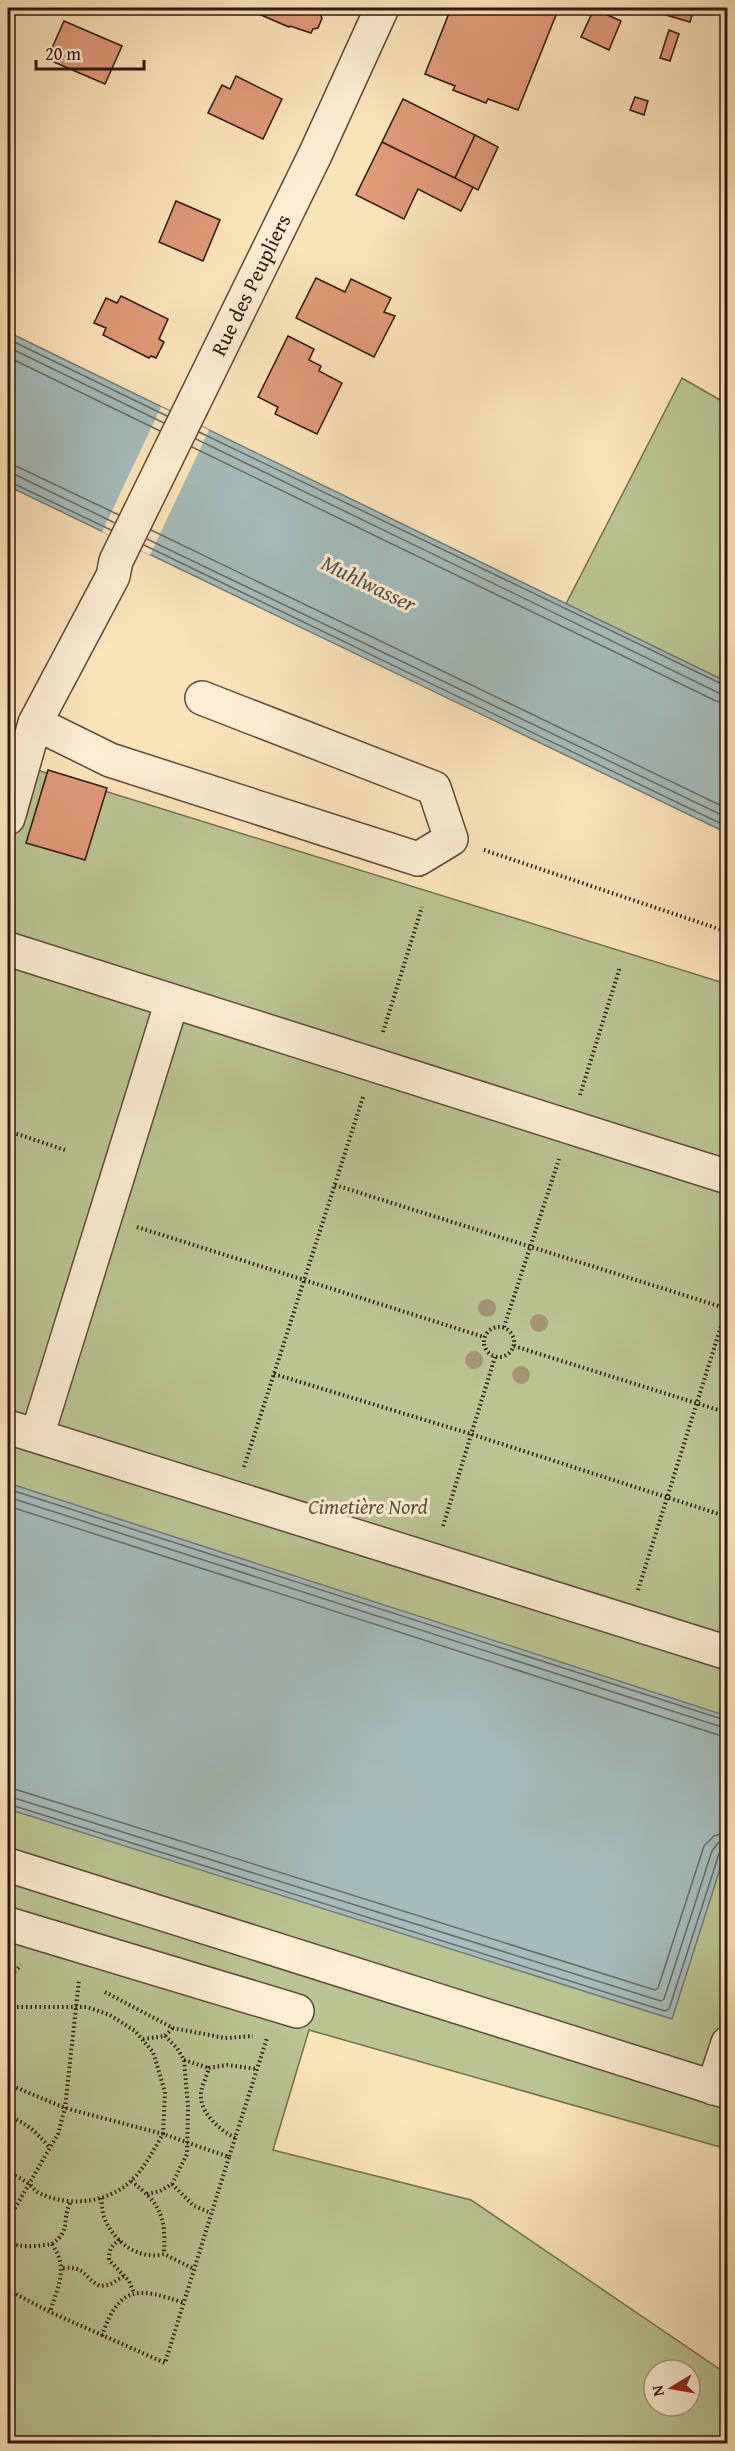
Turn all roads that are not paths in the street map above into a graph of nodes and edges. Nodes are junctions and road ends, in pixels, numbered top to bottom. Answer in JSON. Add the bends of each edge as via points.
{"nodes":[{"id":1,"x":382,"y":8,"type":"edge"},
{"id":2,"x":202,"y":698,"type":"dead end"},
{"id":3,"x":21,"y":723,"type":"edge"},
{"id":4,"x":8,"y":818,"type":"edge"},
{"id":5,"x":8,"y":949,"type":"edge"},
{"id":6,"x":172,"y":1000,"type":"junction"},
{"id":7,"x":728,"y":1177,"type":"edge"},
{"id":8,"x":22,"y":1432,"type":"edge"},
{"id":9,"x":728,"y":1653,"type":"edge"},
{"id":10,"x":8,"y":1865,"type":"edge"},
{"id":11,"x":8,"y":1924,"type":"edge"},
{"id":12,"x":282,"y":2014,"type":"road end"},
{"id":13,"x":728,"y":2043,"type":"edge"},
{"id":14,"x":720,"y":2090,"type":"edge"}],
"edges":[{"from":1,"to":3,"type":"street","name":"Rue des Peupliers","via":[[315,155],[116,561],[113,576]]},
{"from":2,"to":3,"type":"street","via":[[434,788],[452,839],[418,859],[104,758]]},
{"from":3,"to":4,"type":"street","name":"Rue des Peupliers"},
{"from":5,"to":6,"type":"street"},
{"from":6,"to":7,"type":"street"},
{"from":6,"to":8,"type":"street","via":[[105,1217]]},
{"from":8,"to":9,"type":"street"},
{"from":10,"to":14,"type":"street"},
{"from":11,"to":12,"type":"street"},
{"from":13,"to":14,"type":"street"}]}
